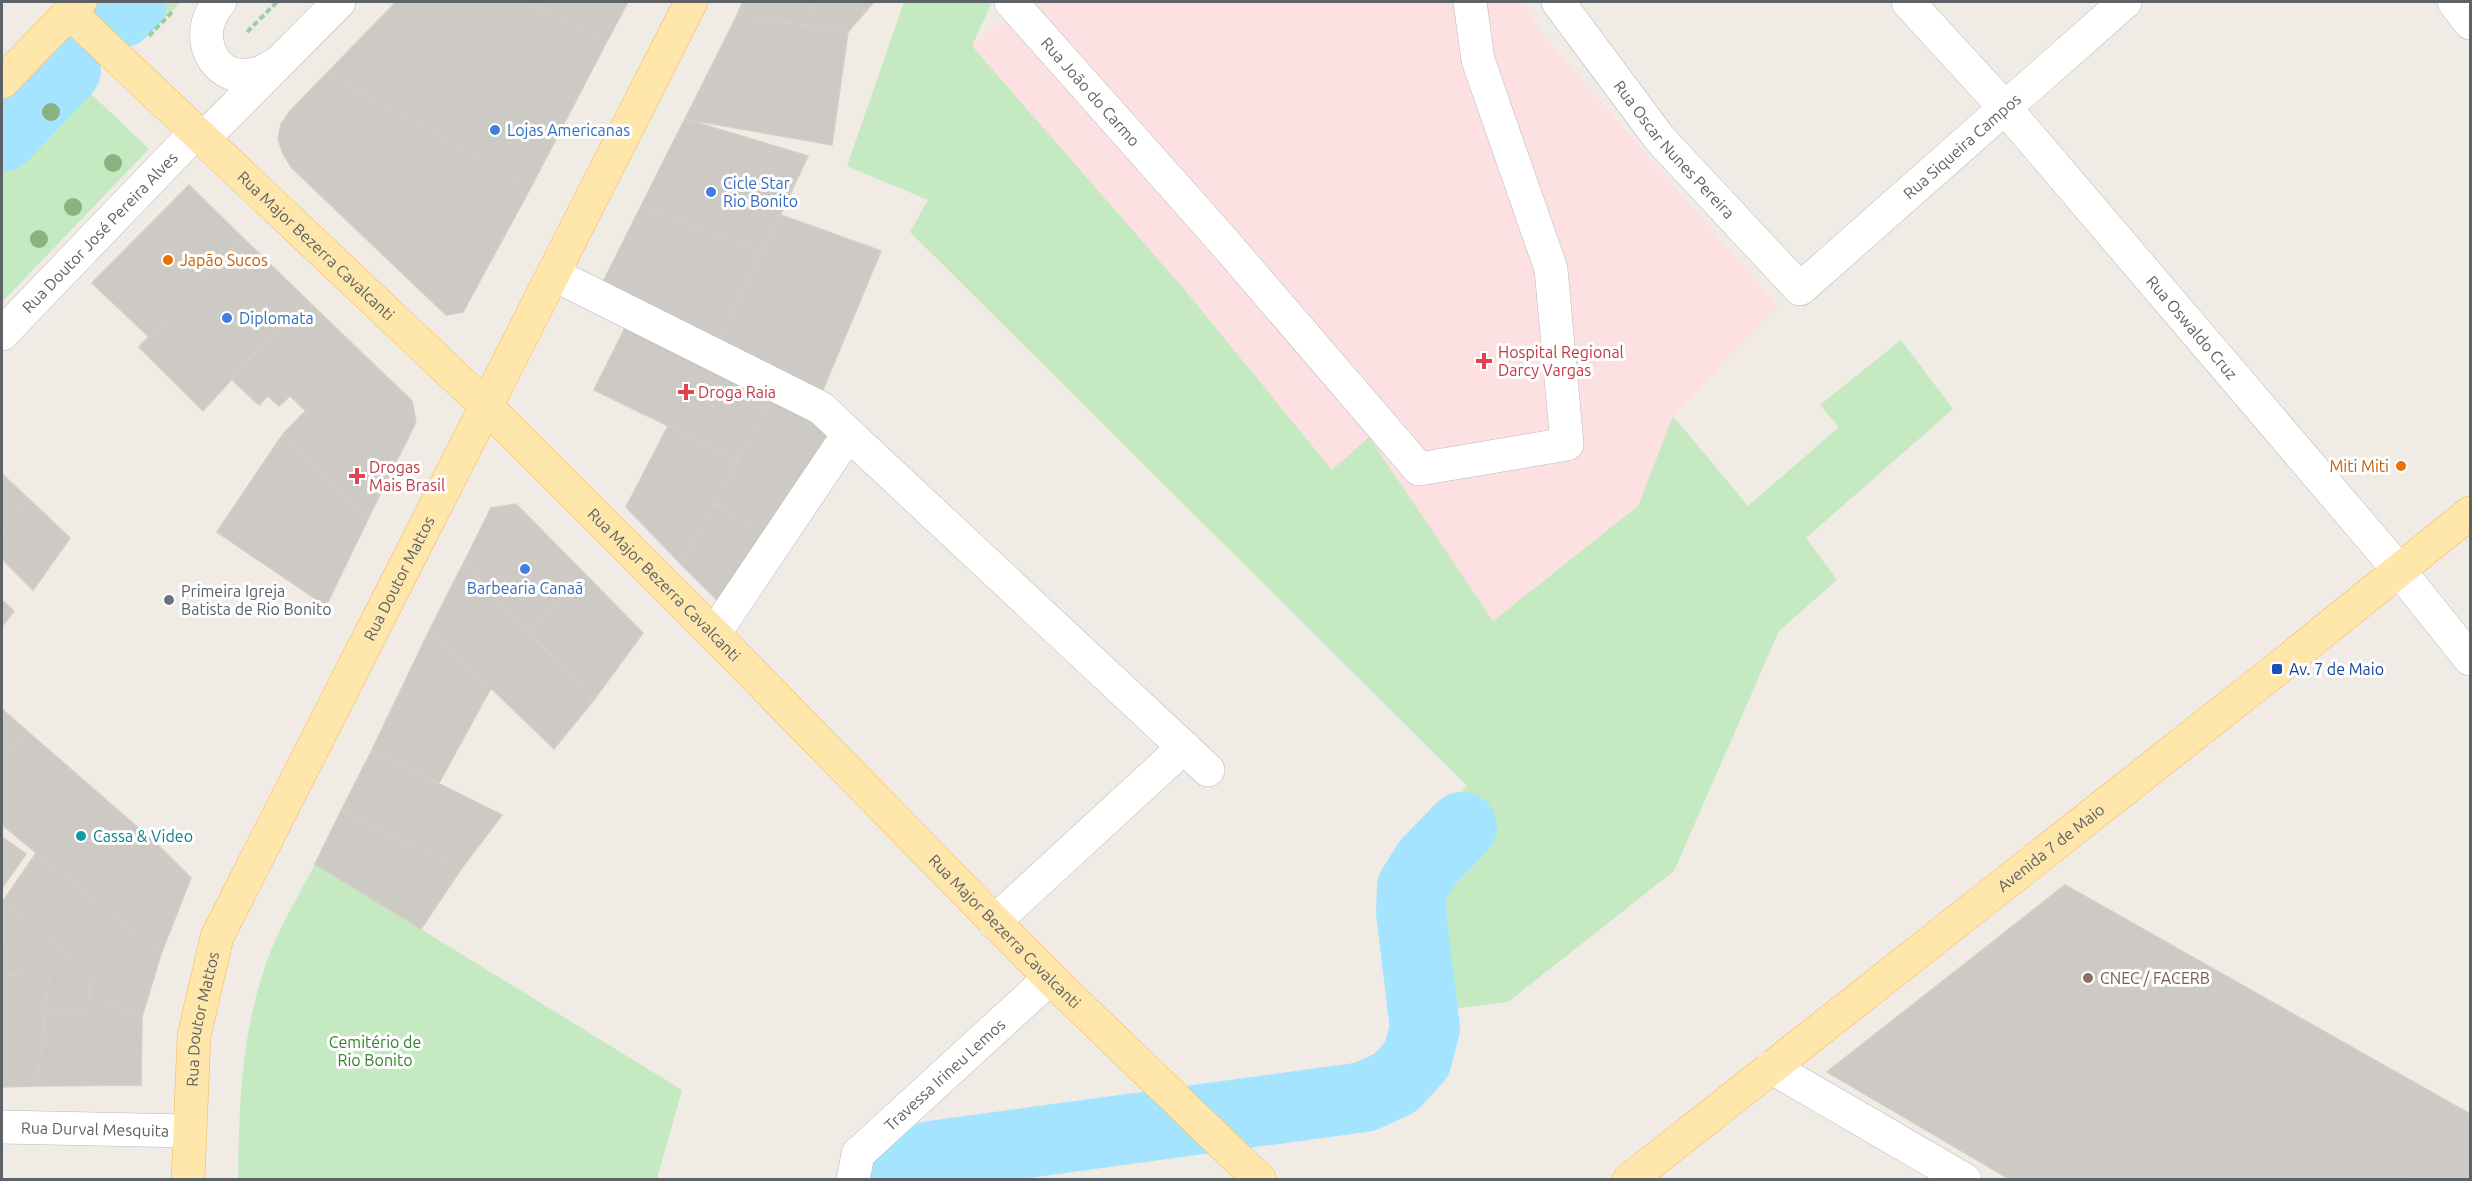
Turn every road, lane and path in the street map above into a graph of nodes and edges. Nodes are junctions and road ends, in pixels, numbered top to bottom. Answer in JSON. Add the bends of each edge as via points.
{"nodes":[{"id":1,"x":220,"y":2,"type":"edge"},
{"id":2,"x":278,"y":2,"type":"edge"},
{"id":3,"x":339,"y":2,"type":"edge"},
{"id":4,"x":691,"y":2,"type":"edge"},
{"id":5,"x":1011,"y":2,"type":"edge"},
{"id":6,"x":1470,"y":2,"type":"edge"},
{"id":7,"x":1558,"y":2,"type":"edge"},
{"id":8,"x":1908,"y":2,"type":"edge"},
{"id":9,"x":2125,"y":2,"type":"edge"},
{"id":10,"x":2454,"y":2,"type":"edge"},
{"id":11,"x":69,"y":5,"type":"edge"},
{"id":12,"x":174,"y":9,"type":"dead end"},
{"id":13,"x":2470,"y":23,"type":"edge"},
{"id":14,"x":247,"y":33,"type":"dead end"},
{"id":15,"x":124,"y":63,"type":"junction"},
{"id":16,"x":278,"y":63,"type":"junction"},
{"id":17,"x":2,"y":82,"type":"edge"},
{"id":18,"x":2006,"y":109,"type":"junction"},
{"id":19,"x":200,"y":134,"type":"junction"},
{"id":20,"x":554,"y":274,"type":"junction"},
{"id":21,"x":1800,"y":289,"type":"joint"},
{"id":22,"x":2,"y":334,"type":"edge"},
{"id":23,"x":486,"y":406,"type":"junction"},
{"id":24,"x":856,"y":441,"type":"junction"},
{"id":25,"x":2470,"y":513,"type":"edge"},
{"id":26,"x":2398,"y":569,"type":"junction"},
{"id":27,"x":714,"y":634,"type":"junction"},
{"id":28,"x":2470,"y":659,"type":"edge"},
{"id":29,"x":1184,"y":747,"type":"junction"},
{"id":30,"x":1208,"y":771,"type":"dead end"},
{"id":31,"x":994,"y":922,"type":"junction"},
{"id":32,"x":1050,"y":978,"type":"junction"},
{"id":33,"x":1771,"y":1067,"type":"junction"},
{"id":34,"x":2,"y":1127,"type":"edge"},
{"id":35,"x":188,"y":1131,"type":"junction"},
{"id":36,"x":188,"y":1179,"type":"edge"},
{"id":37,"x":853,"y":1179,"type":"edge"},
{"id":38,"x":1260,"y":1179,"type":"edge"},
{"id":39,"x":1629,"y":1179,"type":"edge"},
{"id":40,"x":1965,"y":1179,"type":"edge"}],
"edges":[{"from":1,"to":16,"type":"street","via":[[206,23],[206,44],[215,63],[233,74],[255,75]]},
{"from":2,"to":14,"type":"path"},
{"from":3,"to":16,"type":"street","name":"Rua Doutor José Pereira Alves"},
{"from":4,"to":20,"type":"main road","name":"Rua Doutor Mattos"},
{"from":5,"to":6,"type":"street","name":"Rua João do Carmo","via":[[1419,469],[1567,444],[1551,269],[1478,60]]},
{"from":7,"to":21,"type":"street","name":"Rua Oscar Nunes Pereira","via":[[1660,139]]},
{"from":8,"to":18,"type":"street","name":"Rua Oswaldo Cruz"},
{"from":9,"to":18,"type":"street","name":"Rua Siqueira Campos"},
{"from":10,"to":13,"type":"street"},
{"from":11,"to":15,"type":"main road","name":"Rua Major Bezerra Cavalcanti"},
{"from":11,"to":17,"type":"main road"},
{"from":12,"to":15,"type":"path"},
{"from":15,"to":19,"type":"main road","name":"Rua Major Bezerra Cavalcanti"},
{"from":16,"to":19,"type":"street","name":"Rua Doutor José Pereira Alves"},
{"from":18,"to":21,"type":"street","name":"Rua Siqueira Campos"},
{"from":18,"to":26,"type":"street","name":"Rua Oswaldo Cruz"},
{"from":19,"to":22,"type":"street","name":"Rua Doutor José Pereira Alves"},
{"from":19,"to":23,"type":"main road","name":"Rua Major Bezerra Cavalcanti"},
{"from":20,"to":23,"type":"main road","name":"Rua Doutor Mattos"},
{"from":20,"to":24,"type":"street","via":[[821,408]]},
{"from":23,"to":27,"type":"main road","name":"Rua Major Bezerra Cavalcanti"},
{"from":23,"to":35,"type":"main road","name":"Rua Doutor Mattos","via":[[218,937],[194,1036]]},
{"from":24,"to":27,"type":"street","via":[[839,448]]},
{"from":24,"to":29,"type":"street"},
{"from":25,"to":26,"type":"main road","name":"Avenida 7 de Maio"},
{"from":26,"to":28,"type":"street","name":"Rua Oswaldo Cruz"},
{"from":26,"to":33,"type":"main road","name":"Avenida 7 de Maio","via":[[2277,669]]},
{"from":27,"to":31,"type":"main road","name":"Rua Major Bezerra Cavalcanti"},
{"from":29,"to":30,"type":"street"},
{"from":29,"to":31,"type":"street"},
{"from":31,"to":32,"type":"main road","name":"Rua Major Bezerra Cavalcanti"},
{"from":32,"to":37,"type":"street","name":"Travessa Irineu Lemos","via":[[858,1155]]},
{"from":32,"to":38,"type":"main road","name":"Rua Major Bezerra Cavalcanti"},
{"from":33,"to":39,"type":"main road","name":"Avenida 7 de Maio"},
{"from":33,"to":40,"type":"street"},
{"from":34,"to":35,"type":"street","name":"Rua Durval Mesquita"},
{"from":35,"to":36,"type":"main road","name":"Rua Doutor Mattos"}]}
